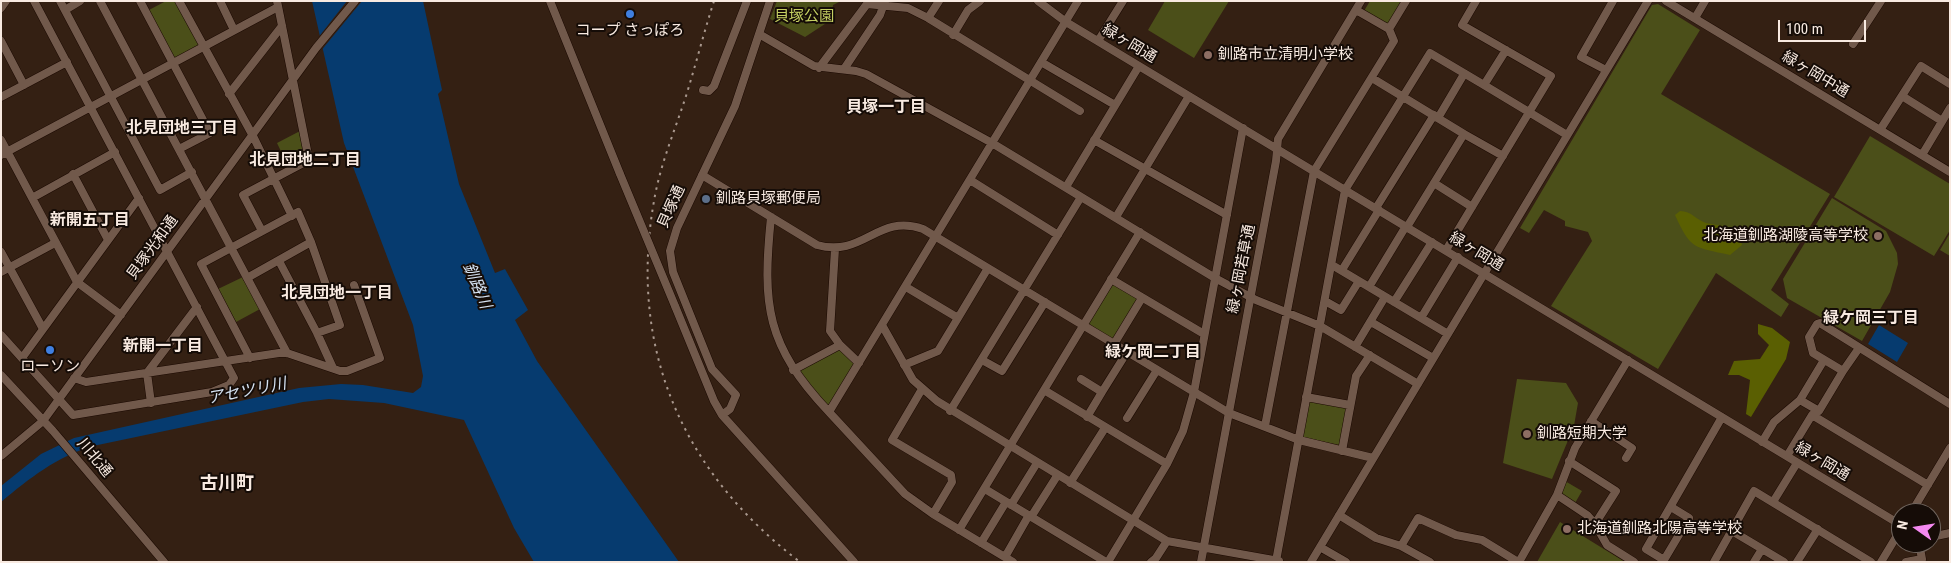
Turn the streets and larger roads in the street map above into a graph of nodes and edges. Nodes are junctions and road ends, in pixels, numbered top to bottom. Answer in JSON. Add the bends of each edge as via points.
{"nodes":[{"id":1,"x":6,"y":1,"type":"edge"},
{"id":2,"x":34,"y":1,"type":"edge"},
{"id":3,"x":60,"y":1,"type":"edge"},
{"id":4,"x":80,"y":1,"type":"edge"},
{"id":5,"x":100,"y":1,"type":"edge"},
{"id":6,"x":140,"y":1,"type":"edge"},
{"id":7,"x":180,"y":1,"type":"edge"},
{"id":8,"x":220,"y":1,"type":"edge"},
{"id":9,"x":355,"y":1,"type":"edge"},
{"id":10,"x":550,"y":1,"type":"edge"},
{"id":11,"x":747,"y":1,"type":"edge"},
{"id":12,"x":770,"y":1,"type":"edge"},
{"id":13,"x":939,"y":1,"type":"edge"},
{"id":14,"x":980,"y":1,"type":"edge"},
{"id":15,"x":1038,"y":1,"type":"edge"},
{"id":16,"x":1078,"y":1,"type":"edge"},
{"id":17,"x":1123,"y":1,"type":"edge"},
{"id":18,"x":1361,"y":1,"type":"edge"},
{"id":19,"x":1406,"y":1,"type":"edge"},
{"id":20,"x":1476,"y":1,"type":"edge"},
{"id":21,"x":1613,"y":1,"type":"edge"},
{"id":22,"x":1648,"y":1,"type":"edge"},
{"id":23,"x":1666,"y":1,"type":"edge"},
{"id":24,"x":1705,"y":1,"type":"edge"},
{"id":25,"x":1882,"y":1,"type":"edge"},
{"id":26,"x":885,"y":3,"type":"edge"},
{"id":27,"x":278,"y":4,"type":"edge"},
{"id":28,"x":901,"y":4,"type":"edge"},
{"id":29,"x":1,"y":8,"type":"edge"},
{"id":30,"x":65,"y":10,"type":"junction"},
{"id":31,"x":1356,"y":10,"type":"junction"},
{"id":32,"x":928,"y":18,"type":"junction"},
{"id":33,"x":1695,"y":18,"type":"junction"},
{"id":34,"x":1066,"y":22,"type":"junction"},
{"id":35,"x":282,"y":26,"type":"junction"},
{"id":36,"x":1389,"y":29,"type":"junction"},
{"id":37,"x":234,"y":30,"type":"junction"},
{"id":38,"x":759,"y":34,"type":"junction"},
{"id":39,"x":953,"y":34,"type":"junction"},
{"id":40,"x":1,"y":41,"type":"edge"},
{"id":41,"x":1098,"y":41,"type":"junction"},
{"id":42,"x":1853,"y":44,"type":"dead end"},
{"id":43,"x":204,"y":46,"type":"junction"},
{"id":44,"x":1506,"y":50,"type":"junction"},
{"id":45,"x":67,"y":62,"type":"junction"},
{"id":46,"x":1042,"y":62,"type":"junction"},
{"id":47,"x":173,"y":64,"type":"junction"},
{"id":48,"x":1138,"y":66,"type":"junction"},
{"id":49,"x":819,"y":68,"type":"junction"},
{"id":50,"x":844,"y":69,"type":"junction"},
{"id":51,"x":1606,"y":70,"type":"junction"},
{"id":52,"x":1464,"y":74,"type":"junction"},
{"id":53,"x":1372,"y":78,"type":"junction"},
{"id":54,"x":142,"y":80,"type":"junction"},
{"id":55,"x":292,"y":80,"type":"junction"},
{"id":56,"x":1030,"y":81,"type":"junction"},
{"id":57,"x":1950,"y":84,"type":"edge"},
{"id":58,"x":24,"y":85,"type":"junction"},
{"id":59,"x":1484,"y":85,"type":"junction"},
{"id":60,"x":703,"y":90,"type":"dead end"},
{"id":61,"x":229,"y":94,"type":"junction"},
{"id":62,"x":1189,"y":96,"type":"junction"},
{"id":63,"x":1403,"y":96,"type":"junction"},
{"id":64,"x":1902,"y":96,"type":"junction"},
{"id":65,"x":1,"y":97,"type":"edge"},
{"id":66,"x":111,"y":97,"type":"junction"},
{"id":67,"x":1115,"y":105,"type":"junction"},
{"id":68,"x":91,"y":107,"type":"junction"},
{"id":69,"x":1080,"y":111,"type":"dead end"},
{"id":70,"x":1530,"y":112,"type":"junction"},
{"id":71,"x":1949,"y":112,"type":"edge"},
{"id":72,"x":1436,"y":116,"type":"junction"},
{"id":73,"x":1942,"y":121,"type":"junction"},
{"id":74,"x":1243,"y":128,"type":"junction"},
{"id":75,"x":1880,"y":130,"type":"junction"},
{"id":76,"x":1464,"y":134,"type":"junction"},
{"id":77,"x":1568,"y":135,"type":"junction"},
{"id":78,"x":253,"y":136,"type":"junction"},
{"id":79,"x":1,"y":140,"type":"edge"},
{"id":80,"x":1094,"y":140,"type":"junction"},
{"id":81,"x":992,"y":143,"type":"junction"},
{"id":82,"x":179,"y":149,"type":"junction"},
{"id":83,"x":1277,"y":149,"type":"junction"},
{"id":84,"x":115,"y":152,"type":"junction"},
{"id":85,"x":4,"y":153,"type":"edge"},
{"id":86,"x":1922,"y":155,"type":"junction"},
{"id":87,"x":1503,"y":156,"type":"junction"},
{"id":88,"x":1144,"y":169,"type":"junction"},
{"id":89,"x":1314,"y":171,"type":"junction"},
{"id":90,"x":192,"y":172,"type":"junction"},
{"id":91,"x":1950,"y":172,"type":"edge"},
{"id":92,"x":73,"y":174,"type":"junction"},
{"id":93,"x":702,"y":175,"type":"junction"},
{"id":94,"x":274,"y":178,"type":"junction"},
{"id":95,"x":970,"y":180,"type":"junction"},
{"id":96,"x":1434,"y":183,"type":"junction"},
{"id":97,"x":1066,"y":187,"type":"junction"},
{"id":98,"x":1345,"y":190,"type":"junction"},
{"id":99,"x":1081,"y":197,"type":"junction"},
{"id":100,"x":32,"y":198,"type":"junction"},
{"id":101,"x":139,"y":198,"type":"junction"},
{"id":102,"x":206,"y":199,"type":"junction"},
{"id":103,"x":1472,"y":207,"type":"junction"},
{"id":104,"x":1377,"y":209,"type":"junction"},
{"id":105,"x":1227,"y":215,"type":"junction"},
{"id":106,"x":292,"y":216,"type":"junction"},
{"id":107,"x":1116,"y":217,"type":"junction"},
{"id":108,"x":771,"y":218,"type":"junction"},
{"id":109,"x":1406,"y":226,"type":"junction"},
{"id":110,"x":262,"y":232,"type":"junction"},
{"id":111,"x":1140,"y":232,"type":"junction"},
{"id":112,"x":1058,"y":235,"type":"junction"},
{"id":113,"x":936,"y":236,"type":"junction"},
{"id":114,"x":108,"y":240,"type":"junction"},
{"id":115,"x":311,"y":242,"type":"junction"},
{"id":116,"x":1432,"y":242,"type":"junction"},
{"id":117,"x":55,"y":243,"type":"junction"},
{"id":118,"x":232,"y":248,"type":"junction"},
{"id":119,"x":835,"y":248,"type":"junction"},
{"id":120,"x":1446,"y":250,"type":"junction"},
{"id":121,"x":168,"y":251,"type":"junction"},
{"id":122,"x":1,"y":252,"type":"edge"},
{"id":123,"x":1458,"y":257,"type":"junction"},
{"id":124,"x":279,"y":261,"type":"junction"},
{"id":125,"x":1332,"y":265,"type":"junction"},
{"id":126,"x":10,"y":268,"type":"junction"},
{"id":127,"x":988,"y":268,"type":"junction"},
{"id":128,"x":1342,"y":270,"type":"junction"},
{"id":129,"x":1,"y":272,"type":"edge"},
{"id":130,"x":1484,"y":273,"type":"junction"},
{"id":131,"x":248,"y":278,"type":"junction"},
{"id":132,"x":1215,"y":278,"type":"junction"},
{"id":133,"x":1111,"y":279,"type":"junction"},
{"id":134,"x":1359,"y":281,"type":"junction"},
{"id":135,"x":77,"y":282,"type":"junction"},
{"id":136,"x":354,"y":285,"type":"dead end"},
{"id":137,"x":1369,"y":286,"type":"junction"},
{"id":138,"x":906,"y":287,"type":"junction"},
{"id":139,"x":1024,"y":290,"type":"junction"},
{"id":140,"x":1386,"y":297,"type":"junction"},
{"id":141,"x":1142,"y":298,"type":"junction"},
{"id":142,"x":1250,"y":298,"type":"junction"},
{"id":143,"x":1325,"y":301,"type":"junction"},
{"id":144,"x":1045,"y":302,"type":"junction"},
{"id":145,"x":1394,"y":302,"type":"junction"},
{"id":146,"x":197,"y":307,"type":"junction"},
{"id":147,"x":1287,"y":314,"type":"junction"},
{"id":148,"x":120,"y":315,"type":"junction"},
{"id":149,"x":958,"y":318,"type":"junction"},
{"id":150,"x":1421,"y":318,"type":"junction"},
{"id":151,"x":1371,"y":322,"type":"junction"},
{"id":152,"x":1082,"y":325,"type":"junction"},
{"id":153,"x":882,"y":326,"type":"junction"},
{"id":154,"x":1320,"y":326,"type":"junction"},
{"id":155,"x":43,"y":329,"type":"junction"},
{"id":156,"x":317,"y":333,"type":"junction"},
{"id":157,"x":1204,"y":334,"type":"junction"},
{"id":158,"x":1448,"y":334,"type":"junction"},
{"id":159,"x":1,"y":335,"type":"edge"},
{"id":160,"x":1114,"y":344,"type":"junction"},
{"id":161,"x":840,"y":345,"type":"junction"},
{"id":162,"x":1355,"y":347,"type":"junction"},
{"id":163,"x":1859,"y":348,"type":"junction"},
{"id":164,"x":1127,"y":352,"type":"junction"},
{"id":165,"x":287,"y":353,"type":"junction"},
{"id":166,"x":1370,"y":355,"type":"junction"},
{"id":167,"x":22,"y":358,"type":"junction"},
{"id":168,"x":250,"y":358,"type":"junction"},
{"id":169,"x":1433,"y":358,"type":"junction"},
{"id":170,"x":982,"y":360,"type":"junction"},
{"id":171,"x":1628,"y":360,"type":"junction"},
{"id":172,"x":1824,"y":360,"type":"junction"},
{"id":173,"x":226,"y":361,"type":"junction"},
{"id":174,"x":860,"y":363,"type":"junction"},
{"id":175,"x":904,"y":365,"type":"junction"},
{"id":176,"x":333,"y":368,"type":"junction"},
{"id":177,"x":793,"y":370,"type":"junction"},
{"id":178,"x":1157,"y":370,"type":"junction"},
{"id":179,"x":1843,"y":371,"type":"junction"},
{"id":180,"x":147,"y":373,"type":"junction"},
{"id":181,"x":1,"y":375,"type":"edge"},
{"id":182,"x":74,"y":378,"type":"junction"},
{"id":183,"x":1082,"y":379,"type":"dead end"},
{"id":184,"x":1418,"y":384,"type":"junction"},
{"id":185,"x":922,"y":389,"type":"junction"},
{"id":186,"x":1044,"y":390,"type":"junction"},
{"id":187,"x":1102,"y":392,"type":"junction"},
{"id":188,"x":1194,"y":392,"type":"junction"},
{"id":189,"x":1306,"y":397,"type":"junction"},
{"id":190,"x":58,"y":400,"type":"junction"},
{"id":191,"x":1800,"y":400,"type":"junction"},
{"id":192,"x":151,"y":403,"type":"junction"},
{"id":193,"x":1950,"y":404,"type":"edge"},
{"id":194,"x":1350,"y":405,"type":"junction"},
{"id":195,"x":950,"y":411,"type":"junction"},
{"id":196,"x":829,"y":412,"type":"junction"},
{"id":197,"x":1229,"y":413,"type":"junction"},
{"id":198,"x":722,"y":414,"type":"junction"},
{"id":199,"x":1087,"y":417,"type":"junction"},
{"id":200,"x":1722,"y":417,"type":"junction"},
{"id":201,"x":1127,"y":418,"type":"dead end"},
{"id":202,"x":43,"y":421,"type":"junction"},
{"id":203,"x":1591,"y":421,"type":"junction"},
{"id":204,"x":1265,"y":426,"type":"junction"},
{"id":205,"x":1105,"y":428,"type":"junction"},
{"id":206,"x":1299,"y":440,"type":"junction"},
{"id":207,"x":1762,"y":442,"type":"junction"},
{"id":208,"x":1010,"y":446,"type":"junction"},
{"id":209,"x":1950,"y":448,"type":"edge"},
{"id":210,"x":1342,"y":451,"type":"junction"},
{"id":211,"x":1,"y":456,"type":"edge"},
{"id":212,"x":1786,"y":456,"type":"junction"},
{"id":213,"x":1373,"y":458,"type":"junction"},
{"id":214,"x":1626,"y":458,"type":"dead end"},
{"id":215,"x":1569,"y":462,"type":"junction"},
{"id":216,"x":1037,"y":463,"type":"junction"},
{"id":217,"x":1797,"y":463,"type":"junction"},
{"id":218,"x":1167,"y":464,"type":"junction"},
{"id":219,"x":1057,"y":476,"type":"junction"},
{"id":220,"x":1070,"y":483,"type":"junction"},
{"id":221,"x":1928,"y":485,"type":"junction"},
{"id":222,"x":985,"y":489,"type":"junction"},
{"id":223,"x":1557,"y":495,"type":"junction"},
{"id":224,"x":1773,"y":502,"type":"junction"},
{"id":225,"x":1008,"y":503,"type":"junction"},
{"id":226,"x":1917,"y":503,"type":"edge"},
{"id":227,"x":1671,"y":507,"type":"junction"},
{"id":228,"x":933,"y":514,"type":"junction"},
{"id":229,"x":1339,"y":515,"type":"junction"},
{"id":230,"x":1030,"y":516,"type":"junction"},
{"id":231,"x":1891,"y":519,"type":"edge"},
{"id":232,"x":1133,"y":521,"type":"junction"},
{"id":233,"x":1595,"y":524,"type":"junction"},
{"id":234,"x":1818,"y":529,"type":"junction"},
{"id":235,"x":959,"y":530,"type":"junction"},
{"id":236,"x":1732,"y":531,"type":"junction"},
{"id":237,"x":1166,"y":541,"type":"junction"},
{"id":238,"x":981,"y":543,"type":"junction"},
{"id":239,"x":1402,"y":546,"type":"junction"},
{"id":240,"x":1204,"y":547,"type":"junction"},
{"id":241,"x":1320,"y":547,"type":"junction"},
{"id":242,"x":1762,"y":548,"type":"junction"},
{"id":243,"x":1891,"y":549,"type":"edge"},
{"id":244,"x":1921,"y":553,"type":"edge"},
{"id":245,"x":1416,"y":554,"type":"junction"},
{"id":246,"x":1005,"y":556,"type":"junction"},
{"id":247,"x":1240,"y":558,"type":"edge"},
{"id":248,"x":1267,"y":560,"type":"edge"},
{"id":249,"x":1155,"y":561,"type":"edge"},
{"id":250,"x":1278,"y":561,"type":"edge"},
{"id":251,"x":164,"y":562,"type":"edge"},
{"id":252,"x":854,"y":562,"type":"edge"},
{"id":253,"x":1013,"y":562,"type":"edge"},
{"id":254,"x":1107,"y":562,"type":"edge"},
{"id":255,"x":1201,"y":562,"type":"edge"},
{"id":256,"x":1311,"y":562,"type":"edge"},
{"id":257,"x":1346,"y":562,"type":"edge"},
{"id":258,"x":1411,"y":562,"type":"edge"},
{"id":259,"x":1430,"y":562,"type":"edge"},
{"id":260,"x":1519,"y":562,"type":"edge"},
{"id":261,"x":1634,"y":562,"type":"edge"},
{"id":262,"x":1714,"y":562,"type":"edge"},
{"id":263,"x":1754,"y":562,"type":"edge"},
{"id":264,"x":1784,"y":562,"type":"edge"},
{"id":265,"x":1797,"y":562,"type":"edge"},
{"id":266,"x":1871,"y":562,"type":"edge"},
{"id":267,"x":1881,"y":562,"type":"edge"},
{"id":268,"x":1906,"y":562,"type":"edge"}],
"edges":[{"from":1,"to":29,"type":"street"},
{"from":2,"to":45,"type":"street"},
{"from":3,"to":30,"type":"street"},
{"from":4,"to":30,"type":"street"},
{"from":5,"to":54,"type":"street"},
{"from":6,"to":47,"type":"street"},
{"from":7,"to":43,"type":"street"},
{"from":8,"to":37,"type":"street"},
{"from":9,"to":55,"type":"street","name":"貝塚光和通"},
{"from":10,"to":198,"type":"street","bridge":true},
{"from":11,"to":60,"type":"street","via":[[714,86],[709,91]]},
{"from":12,"to":38,"type":"street","name":"貝塚通"},
{"from":13,"to":32,"type":"street"},
{"from":14,"to":39,"type":"street","via":[[968,10]]},
{"from":15,"to":34,"type":"street","name":"緑ヶ岡通"},
{"from":16,"to":34,"type":"street"},
{"from":17,"to":41,"type":"street"},
{"from":18,"to":31,"type":"street","name":"緑ヶ岡若草通"},
{"from":19,"to":36,"type":"street"},
{"from":20,"to":44,"type":"street","via":[[1462,25]]},
{"from":21,"to":51,"type":"street","via":[[1581,57]]},
{"from":22,"to":51,"type":"street"},
{"from":23,"to":33,"type":"street","name":"緑ヶ岡中通"},
{"from":24,"to":33,"type":"street"},
{"from":25,"to":42,"type":"street"},
{"from":26,"to":28,"type":"street"},
{"from":26,"to":49,"type":"street","via":[[868,4]]},
{"from":26,"to":50,"type":"street"},
{"from":27,"to":35,"type":"street"},
{"from":27,"to":37,"type":"street"},
{"from":28,"to":32,"type":"street"},
{"from":30,"to":66,"type":"street"},
{"from":31,"to":36,"type":"street"},
{"from":31,"to":83,"type":"street","name":"緑ヶ岡若草通","via":[[1278,139]]},
{"from":32,"to":39,"type":"street"},
{"from":33,"to":75,"type":"street","name":"緑ヶ岡中通"},
{"from":34,"to":41,"type":"street","name":"緑ヶ岡通"},
{"from":34,"to":46,"type":"street"},
{"from":35,"to":55,"type":"street"},
{"from":35,"to":61,"type":"street"},
{"from":36,"to":53,"type":"street","via":[[1394,41]]},
{"from":37,"to":43,"type":"street"},
{"from":38,"to":49,"type":"street"},
{"from":38,"to":93,"type":"street","name":"貝塚通","via":[[735,106]]},
{"from":39,"to":56,"type":"street"},
{"from":40,"to":58,"type":"street"},
{"from":41,"to":48,"type":"street","name":"緑ヶ岡通"},
{"from":43,"to":47,"type":"street"},
{"from":43,"to":61,"type":"street"},
{"from":44,"to":59,"type":"street"},
{"from":44,"to":70,"type":"street","via":[[1551,76]]},
{"from":45,"to":58,"type":"street"},
{"from":45,"to":68,"type":"street"},
{"from":46,"to":56,"type":"street"},
{"from":46,"to":67,"type":"street"},
{"from":47,"to":54,"type":"street"},
{"from":47,"to":82,"type":"street","via":[[210,133]]},
{"from":48,"to":62,"type":"street","name":"緑ヶ岡通"},
{"from":48,"to":67,"type":"street"},
{"from":49,"to":50,"type":"street"},
{"from":50,"to":81,"type":"street","via":[[866,74]]},
{"from":51,"to":77,"type":"street"},
{"from":52,"to":59,"type":"street"},
{"from":52,"to":63,"type":"street","via":[[1430,53]]},
{"from":52,"to":72,"type":"street"},
{"from":53,"to":63,"type":"street"},
{"from":53,"to":89,"type":"street"},
{"from":54,"to":66,"type":"street"},
{"from":54,"to":82,"type":"street"},
{"from":55,"to":78,"type":"street","name":"貝塚光和通"},
{"from":55,"to":94,"type":"street","via":[[309,160]]},
{"from":56,"to":69,"type":"street"},
{"from":56,"to":81,"type":"street"},
{"from":57,"to":64,"type":"street","via":[[1921,66]]},
{"from":58,"to":65,"type":"street"},
{"from":59,"to":70,"type":"street"},
{"from":61,"to":78,"type":"street"},
{"from":62,"to":74,"type":"street","name":"緑ヶ岡通"},
{"from":62,"to":88,"type":"street"},
{"from":63,"to":72,"type":"street"},
{"from":63,"to":98,"type":"street"},
{"from":64,"to":73,"type":"street"},
{"from":64,"to":75,"type":"street"},
{"from":66,"to":68,"type":"street"},
{"from":66,"to":90,"type":"street","via":[[160,190]]},
{"from":67,"to":80,"type":"street"},
{"from":68,"to":84,"type":"street"},
{"from":68,"to":85,"type":"street"},
{"from":70,"to":77,"type":"street"},
{"from":70,"to":87,"type":"street"},
{"from":71,"to":73,"type":"street"},
{"from":72,"to":76,"type":"street"},
{"from":72,"to":104,"type":"street"},
{"from":73,"to":86,"type":"street"},
{"from":74,"to":83,"type":"street","name":"緑ヶ岡通"},
{"from":74,"to":105,"type":"street"},
{"from":75,"to":86,"type":"street","name":"緑ヶ岡中通"},
{"from":76,"to":87,"type":"street"},
{"from":76,"to":96,"type":"street"},
{"from":77,"to":130,"type":"street"},
{"from":78,"to":94,"type":"street"},
{"from":78,"to":102,"type":"street","name":"貝塚光和通"},
{"from":79,"to":85,"type":"street"},
{"from":80,"to":88,"type":"street"},
{"from":80,"to":97,"type":"street"},
{"from":81,"to":95,"type":"street"},
{"from":81,"to":97,"type":"street"},
{"from":82,"to":90,"type":"street"},
{"from":83,"to":89,"type":"street","name":"緑ヶ岡通"},
{"from":83,"to":142,"type":"street","name":"緑ヶ岡若草通"},
{"from":84,"to":92,"type":"street"},
{"from":84,"to":101,"type":"street"},
{"from":85,"to":100,"type":"street"},
{"from":86,"to":91,"type":"street","name":"緑ヶ岡中通"},
{"from":87,"to":103,"type":"street"},
{"from":88,"to":105,"type":"street"},
{"from":88,"to":107,"type":"street"},
{"from":89,"to":98,"type":"street","name":"緑ヶ岡通"},
{"from":89,"to":147,"type":"street"},
{"from":90,"to":102,"type":"street"},
{"from":92,"to":100,"type":"street"},
{"from":92,"to":114,"type":"street"},
{"from":93,"to":108,"type":"street"},
{"from":93,"to":198,"type":"street","name":"貝塚通","via":[[673,237],[670,262],[712,369],[736,395],[730,409]]},
{"from":94,"to":106,"type":"street"},
{"from":94,"to":110,"type":"street","via":[[243,195]]},
{"from":95,"to":112,"type":"street"},
{"from":95,"to":113,"type":"street"},
{"from":96,"to":103,"type":"street"},
{"from":96,"to":109,"type":"street"},
{"from":97,"to":99,"type":"street"},
{"from":98,"to":104,"type":"street","name":"緑ヶ岡通"},
{"from":98,"to":125,"type":"street"},
{"from":99,"to":107,"type":"street"},
{"from":99,"to":112,"type":"street"},
{"from":100,"to":117,"type":"street"},
{"from":101,"to":114,"type":"street"},
{"from":101,"to":121,"type":"street"},
{"from":102,"to":118,"type":"street"},
{"from":102,"to":121,"type":"street","name":"貝塚光和通"},
{"from":103,"to":120,"type":"street"},
{"from":104,"to":109,"type":"street","name":"緑ヶ岡通"},
{"from":104,"to":128,"type":"street"},
{"from":105,"to":132,"type":"street"},
{"from":106,"to":110,"type":"street"},
{"from":106,"to":115,"type":"street","via":[[298,212]]},
{"from":107,"to":111,"type":"street"},
{"from":108,"to":119,"type":"street","via":[[818,245]]},
{"from":108,"to":177,"type":"street","via":[[766,270],[771,322]]},
{"from":109,"to":116,"type":"street","name":"緑ヶ岡通"},
{"from":109,"to":137,"type":"street"},
{"from":110,"to":118,"type":"street"},
{"from":111,"to":132,"type":"street"},
{"from":111,"to":133,"type":"street"},
{"from":112,"to":139,"type":"street"},
{"from":113,"to":119,"type":"street","via":[[923,229],[900,224],[848,247]]},
{"from":113,"to":127,"type":"street"},
{"from":113,"to":138,"type":"street"},
{"from":114,"to":135,"type":"street"},
{"from":115,"to":124,"type":"street"},
{"from":115,"to":156,"type":"street","via":[[340,325]]},
{"from":116,"to":120,"type":"street","name":"緑ヶ岡通"},
{"from":116,"to":145,"type":"street"},
{"from":117,"to":126,"type":"street"},
{"from":117,"to":135,"type":"street"},
{"from":118,"to":131,"type":"street"},
{"from":118,"to":168,"type":"street","via":[[201,264]]},
{"from":119,"to":161,"type":"street","via":[[830,330]]},
{"from":120,"to":123,"type":"street","name":"緑ヶ岡通"},
{"from":121,"to":146,"type":"street"},
{"from":121,"to":148,"type":"street","name":"貝塚光和通"},
{"from":122,"to":126,"type":"street"},
{"from":123,"to":130,"type":"street","name":"緑ヶ岡通"},
{"from":123,"to":150,"type":"street"},
{"from":124,"to":131,"type":"street"},
{"from":124,"to":156,"type":"street"},
{"from":125,"to":128,"type":"street"},
{"from":125,"to":143,"type":"street"},
{"from":126,"to":129,"type":"street"},
{"from":126,"to":155,"type":"street"},
{"from":127,"to":139,"type":"street"},
{"from":127,"to":149,"type":"street"},
{"from":128,"to":134,"type":"street"},
{"from":130,"to":158,"type":"street"},
{"from":130,"to":171,"type":"street","name":"緑ヶ岡通"},
{"from":131,"to":165,"type":"street"},
{"from":132,"to":142,"type":"street"},
{"from":132,"to":157,"type":"street"},
{"from":133,"to":141,"type":"street"},
{"from":133,"to":152,"type":"street"},
{"from":134,"to":137,"type":"street"},
{"from":134,"to":143,"type":"street","via":[[1341,310]]},
{"from":135,"to":148,"type":"street"},
{"from":135,"to":155,"type":"street"},
{"from":136,"to":176,"type":"street","via":[[380,358],[347,371]]},
{"from":137,"to":140,"type":"street"},
{"from":138,"to":149,"type":"street"},
{"from":138,"to":153,"type":"street"},
{"from":139,"to":144,"type":"street"},
{"from":139,"to":170,"type":"street"},
{"from":140,"to":145,"type":"street"},
{"from":140,"to":151,"type":"street"},
{"from":141,"to":157,"type":"street"},
{"from":141,"to":160,"type":"street"},
{"from":142,"to":147,"type":"street"},
{"from":142,"to":197,"type":"street","name":"緑ヶ岡若草通"},
{"from":143,"to":154,"type":"street"},
{"from":144,"to":152,"type":"street"},
{"from":144,"to":170,"type":"street","via":[[1002,371]]},
{"from":145,"to":150,"type":"street"},
{"from":146,"to":173,"type":"street"},
{"from":146,"to":180,"type":"street"},
{"from":147,"to":154,"type":"street"},
{"from":147,"to":204,"type":"street"},
{"from":148,"to":182,"type":"street","name":"貝塚光和通"},
{"from":149,"to":175,"type":"street","via":[[938,351]]},
{"from":150,"to":158,"type":"street"},
{"from":151,"to":162,"type":"street"},
{"from":151,"to":169,"type":"street"},
{"from":152,"to":160,"type":"street"},
{"from":152,"to":186,"type":"street"},
{"from":153,"to":174,"type":"street"},
{"from":153,"to":175,"type":"street"},
{"from":154,"to":162,"type":"street"},
{"from":154,"to":189,"type":"street"},
{"from":155,"to":167,"type":"street"},
{"from":156,"to":176,"type":"street"},
{"from":157,"to":188,"type":"street"},
{"from":158,"to":169,"type":"street"},
{"from":159,"to":167,"type":"street"},
{"from":160,"to":164,"type":"street"},
{"from":161,"to":174,"type":"street"},
{"from":161,"to":177,"type":"street"},
{"from":162,"to":166,"type":"street"},
{"from":163,"to":172,"type":"street","via":[[1817,324],[1809,337],[1812,353]]},
{"from":163,"to":179,"type":"street"},
{"from":163,"to":193,"type":"street"},
{"from":164,"to":178,"type":"street"},
{"from":164,"to":187,"type":"street"},
{"from":165,"to":168,"type":"street"},
{"from":165,"to":176,"type":"street"},
{"from":166,"to":184,"type":"street"},
{"from":166,"to":194,"type":"street","via":[[1356,376]]},
{"from":167,"to":190,"type":"street"},
{"from":168,"to":173,"type":"street"},
{"from":169,"to":184,"type":"street"},
{"from":170,"to":195,"type":"street"},
{"from":171,"to":200,"type":"street","name":"緑ヶ岡通"},
{"from":171,"to":203,"type":"street"},
{"from":172,"to":179,"type":"street"},
{"from":172,"to":191,"type":"street"},
{"from":173,"to":180,"type":"street"},
{"from":173,"to":192,"type":"street","via":[[234,378],[229,385],[212,392]]},
{"from":174,"to":196,"type":"street"},
{"from":175,"to":185,"type":"street"},
{"from":177,"to":196,"type":"street"},
{"from":178,"to":188,"type":"street"},
{"from":178,"to":201,"type":"street"},
{"from":179,"to":191,"type":"street","via":[[1820,411]]},
{"from":180,"to":182,"type":"street","via":[[86,382]]},
{"from":180,"to":192,"type":"street"},
{"from":181,"to":202,"type":"street","name":"川北通"},
{"from":182,"to":190,"type":"street","name":"貝塚光和通"},
{"from":183,"to":187,"type":"street"},
{"from":184,"to":213,"type":"street"},
{"from":185,"to":195,"type":"street"},
{"from":185,"to":228,"type":"street","via":[[892,440],[951,475],[952,482]]},
{"from":186,"to":199,"type":"street"},
{"from":186,"to":208,"type":"street"},
{"from":187,"to":199,"type":"street"},
{"from":188,"to":197,"type":"street"},
{"from":188,"to":218,"type":"street","via":[[1184,431]]},
{"from":189,"to":194,"type":"street"},
{"from":189,"to":206,"type":"street"},
{"from":190,"to":192,"type":"street","via":[[73,415]]},
{"from":190,"to":202,"type":"street","name":"貝塚光和通"},
{"from":191,"to":207,"type":"street","via":[[1774,422]]},
{"from":194,"to":210,"type":"street"},
{"from":195,"to":208,"type":"street"},
{"from":196,"to":228,"type":"street","via":[[905,494]]},
{"from":197,"to":204,"type":"street"},
{"from":197,"to":240,"type":"street","name":"緑ヶ岡若草通"},
{"from":198,"to":252,"type":"street"},
{"from":199,"to":205,"type":"street"},
{"from":200,"to":207,"type":"street","name":"緑ヶ岡通"},
{"from":200,"to":227,"type":"street"},
{"from":202,"to":211,"type":"street","name":"貝塚光和通"},
{"from":202,"to":251,"type":"street","name":"川北通"},
{"from":203,"to":214,"type":"street","via":[[1632,448]]},
{"from":203,"to":215,"type":"street"},
{"from":204,"to":206,"type":"street"},
{"from":205,"to":218,"type":"street"},
{"from":205,"to":220,"type":"street"},
{"from":206,"to":210,"type":"street"},
{"from":206,"to":250,"type":"street"},
{"from":207,"to":212,"type":"street","name":"緑ヶ岡通"},
{"from":208,"to":216,"type":"street"},
{"from":208,"to":222,"type":"street"},
{"from":209,"to":221,"type":"street"},
{"from":210,"to":213,"type":"street"},
{"from":212,"to":217,"type":"street","name":"緑ヶ岡通"},
{"from":212,"to":221,"type":"street","via":[[1812,415]]},
{"from":213,"to":229,"type":"street"},
{"from":215,"to":223,"type":"street"},
{"from":215,"to":233,"type":"street","via":[[1616,491]]},
{"from":216,"to":219,"type":"street"},
{"from":216,"to":225,"type":"street"},
{"from":217,"to":224,"type":"street"},
{"from":217,"to":231,"type":"street","name":"緑ヶ岡通"},
{"from":218,"to":232,"type":"street"},
{"from":219,"to":220,"type":"street"},
{"from":219,"to":230,"type":"street"},
{"from":220,"to":232,"type":"street"},
{"from":221,"to":226,"type":"street"},
{"from":222,"to":225,"type":"street"},
{"from":222,"to":235,"type":"street"},
{"from":223,"to":233,"type":"street"},
{"from":223,"to":260,"type":"street"},
{"from":224,"to":234,"type":"street"},
{"from":224,"to":236,"type":"street","via":[[1754,491]]},
{"from":225,"to":230,"type":"street"},
{"from":225,"to":238,"type":"street"},
{"from":227,"to":227,"type":"street","via":[[1689,518],[1664,560],[1646,549]]},
{"from":228,"to":235,"type":"street"},
{"from":229,"to":239,"type":"street","via":[[1376,538]]},
{"from":229,"to":241,"type":"street"},
{"from":230,"to":246,"type":"street"},
{"from":230,"to":254,"type":"street"},
{"from":232,"to":237,"type":"street"},
{"from":232,"to":254,"type":"street"},
{"from":233,"to":261,"type":"street","via":[[1606,545]]},
{"from":234,"to":265,"type":"street"},
{"from":234,"to":266,"type":"street"},
{"from":235,"to":238,"type":"street"},
{"from":236,"to":242,"type":"street"},
{"from":236,"to":262,"type":"street"},
{"from":237,"to":240,"type":"street"},
{"from":237,"to":249,"type":"street"},
{"from":238,"to":246,"type":"street"},
{"from":239,"to":245,"type":"street"},
{"from":239,"to":260,"type":"street","via":[[1418,518],[1456,536],[1482,540]]},
{"from":240,"to":247,"type":"street"},
{"from":240,"to":255,"type":"street","name":"緑ヶ岡若草通"},
{"from":241,"to":256,"type":"street"},
{"from":241,"to":257,"type":"street"},
{"from":242,"to":263,"type":"street"},
{"from":242,"to":264,"type":"street"},
{"from":243,"to":267,"type":"street"},
{"from":244,"to":268,"type":"street","via":[[1922,559]]},
{"from":245,"to":258,"type":"street"},
{"from":245,"to":259,"type":"street"},
{"from":246,"to":253,"type":"street"},
{"from":247,"to":248,"type":"street"},
{"from":248,"to":250,"type":"street"}]}
